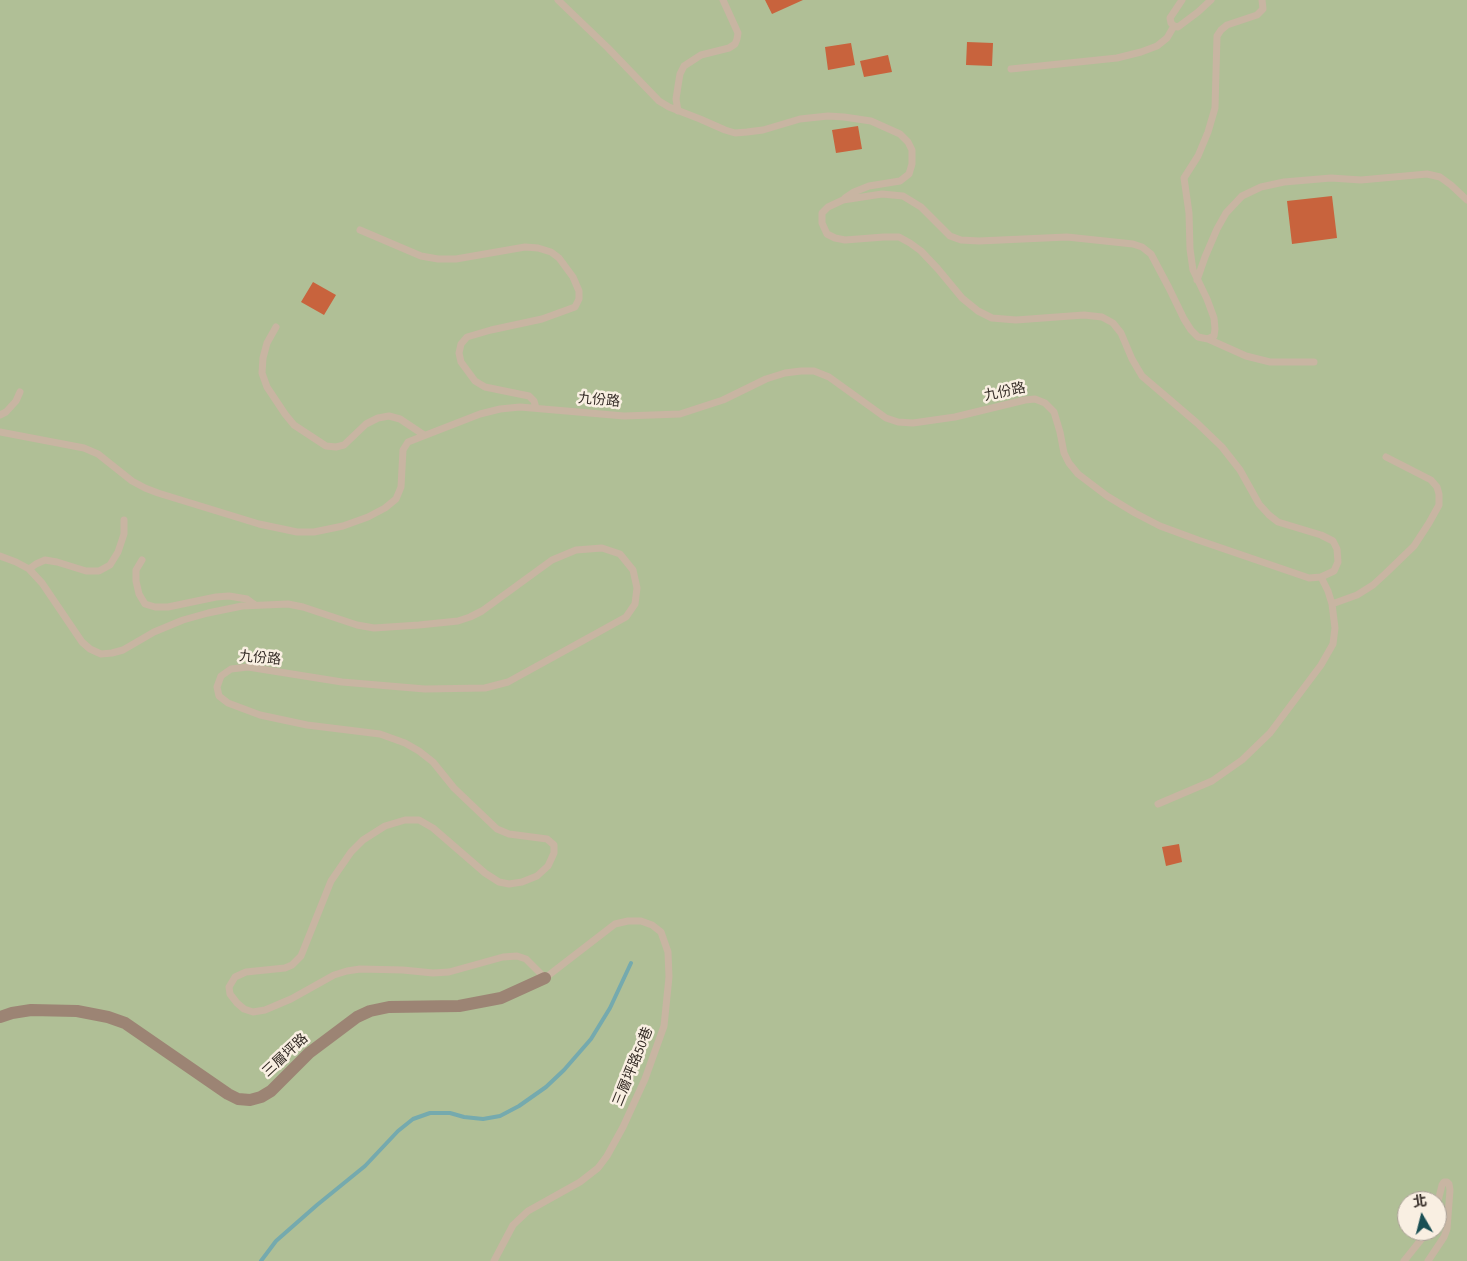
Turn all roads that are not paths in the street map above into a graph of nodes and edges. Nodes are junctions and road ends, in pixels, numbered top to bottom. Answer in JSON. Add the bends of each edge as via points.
{"nodes":[{"id":1,"x":558,"y":0,"type":"edge"},
{"id":2,"x":723,"y":0,"type":"edge"},
{"id":3,"x":1182,"y":0,"type":"edge"},
{"id":4,"x":1211,"y":0,"type":"edge"},
{"id":5,"x":1262,"y":0,"type":"edge"},
{"id":6,"x":1174,"y":26,"type":"junction"},
{"id":7,"x":1011,"y":69,"type":"dead end"},
{"id":8,"x":678,"y":111,"type":"junction"},
{"id":9,"x":1467,"y":200,"type":"edge"},
{"id":10,"x":838,"y":202,"type":"junction"},
{"id":11,"x":360,"y":230,"type":"dead end"},
{"id":12,"x":1197,"y":280,"type":"junction"},
{"id":13,"x":276,"y":327,"type":"dead end"},
{"id":14,"x":1208,"y":340,"type":"junction"},
{"id":15,"x":1314,"y":362,"type":"dead end"},
{"id":16,"x":20,"y":392,"type":"dead end"},
{"id":17,"x":536,"y":408,"type":"junction"},
{"id":18,"x":0,"y":415,"type":"edge"},
{"id":19,"x":0,"y":432,"type":"edge"},
{"id":20,"x":424,"y":435,"type":"junction"},
{"id":21,"x":1386,"y":457,"type":"dead end"},
{"id":22,"x":124,"y":520,"type":"dead end"},
{"id":23,"x":0,"y":556,"type":"edge"},
{"id":24,"x":142,"y":560,"type":"dead end"},
{"id":25,"x":29,"y":569,"type":"junction"},
{"id":26,"x":1321,"y":577,"type":"junction"},
{"id":27,"x":1332,"y":604,"type":"junction"},
{"id":28,"x":255,"y":605,"type":"junction"},
{"id":29,"x":1158,"y":804,"type":"dead end"},
{"id":30,"x":545,"y":978,"type":"junction"},
{"id":31,"x":0,"y":1017,"type":"edge"},
{"id":32,"x":1440,"y":1191,"type":"edge"},
{"id":33,"x":1447,"y":1229,"type":"edge"},
{"id":34,"x":1420,"y":1241,"type":"edge"},
{"id":35,"x":1442,"y":1241,"type":"edge"},
{"id":36,"x":494,"y":1261,"type":"edge"},
{"id":37,"x":1404,"y":1261,"type":"edge"},
{"id":38,"x":1428,"y":1261,"type":"edge"}],
"edges":[{"from":1,"to":8,"type":"lane","via":[[659,101]]},
{"from":2,"to":8,"type":"lane","via":[[738,33],[735,44],[701,55],[684,66],[676,99]]},
{"from":3,"to":6,"type":"lane","via":[[1170,18]]},
{"from":4,"to":6,"type":"lane","via":[[1182,25]]},
{"from":5,"to":12,"type":"lane","via":[[1263,9],[1257,15],[1226,25],[1217,36],[1215,108],[1198,156],[1184,178],[1190,249]]},
{"from":6,"to":7,"type":"lane","via":[[1157,46],[1141,52],[1117,58]]},
{"from":8,"to":10,"type":"lane","via":[[735,133],[763,130],[800,119],[844,117],[871,122],[900,134],[908,142],[912,150],[909,174],[900,181],[869,186]]},
{"from":9,"to":12,"type":"lane","via":[[1451,184],[1427,174],[1361,180],[1331,178],[1261,187],[1242,196],[1226,213]]},
{"from":10,"to":14,"type":"lane","via":[[882,194],[902,196],[921,207],[950,236],[961,240],[1067,237],[1142,247],[1151,254],[1191,330]]},
{"from":10,"to":26,"type":"lane","via":[[822,213],[822,224],[827,234],[845,240],[899,237],[920,251],[962,298],[992,318],[1016,320],[1084,315],[1102,317],[1113,323],[1142,376],[1222,447],[1269,515],[1278,522],[1332,541],[1337,549],[1338,562],[1334,571]]},
{"from":11,"to":17,"type":"lane","via":[[421,256],[438,259],[456,259],[525,246],[551,252],[559,258],[579,291],[580,299],[575,307],[542,319],[467,337],[459,352],[461,362],[476,381],[485,387],[529,396]]},
{"from":12,"to":14,"type":"lane","via":[[1214,318],[1214,336]]},
{"from":13,"to":20,"type":"lane","via":[[267,343],[262,373],[294,425],[326,446],[336,447],[344,446],[366,424],[389,416],[400,419]]},
{"from":14,"to":15,"type":"lane","via":[[1270,362]]},
{"from":16,"to":18,"type":"lane","via":[[16,401]]},
{"from":17,"to":20,"type":"lane","name":"九份路","via":[[500,409]]},
{"from":17,"to":26,"type":"lane","name":"九份路","via":[[624,416],[680,414],[723,400],[766,379],[801,370],[829,377],[886,418],[898,422],[955,417],[1035,399],[1054,412],[1069,463],[1107,496],[1160,526],[1310,578]]},
{"from":19,"to":20,"type":"lane","name":"九份路","via":[[84,448],[98,454],[145,488],[260,524],[297,532],[343,526],[385,508],[396,499],[400,488],[403,450],[408,442]]},
{"from":21,"to":27,"type":"lane","via":[[1431,480],[1437,487],[1439,505],[1414,546],[1385,574],[1357,595]]},
{"from":22,"to":25,"type":"lane","via":[[124,534],[110,565],[86,572],[45,560]]},
{"from":23,"to":25,"type":"lane","name":"九份路"},
{"from":24,"to":28,"type":"lane","via":[[136,570],[136,581],[145,604],[168,607],[229,596],[247,599]]},
{"from":25,"to":28,"type":"lane","name":"九份路","via":[[82,642],[100,654],[123,650],[183,620]]},
{"from":26,"to":27,"type":"lane"},
{"from":27,"to":29,"type":"lane","via":[[1333,644],[1321,666],[1270,733],[1242,760],[1212,780]]},
{"from":28,"to":30,"type":"lane","name":"九份路","via":[[288,604],[374,628],[420,625],[470,617],[552,560],[576,550],[602,548],[620,554],[633,570],[637,588],[635,604],[626,617],[508,682],[486,688],[425,689],[342,682],[248,667],[231,669],[222,676],[217,687],[219,696],[228,703],[260,715],[380,734],[405,743],[433,762],[454,788],[497,829],[509,834],[547,839],[554,845],[548,866],[537,876],[509,884],[485,873],[433,828],[419,820],[385,826],[351,852],[330,881],[301,956],[292,965],[234,977],[230,994],[237,1004],[254,1012],[264,1010],[334,976],[360,968],[449,972],[517,956],[526,959]]},
{"from":30,"to":31,"type":"street","name":"三層坪路","via":[[501,998],[459,1006],[370,1011],[309,1052],[271,1091],[250,1100],[228,1094],[125,1023],[108,1017],[77,1011],[31,1010]]},
{"from":30,"to":36,"type":"lane","name":"三層坪路50巷","via":[[615,924],[628,921],[652,925],[661,932],[668,952],[664,1026],[645,1079],[607,1156],[580,1182],[528,1211],[513,1225]]},
{"from":32,"to":33,"type":"lane","via":[[1444,1182],[1450,1184]]},
{"from":34,"to":37,"type":"lane"},
{"from":35,"to":38,"type":"lane"}]}
